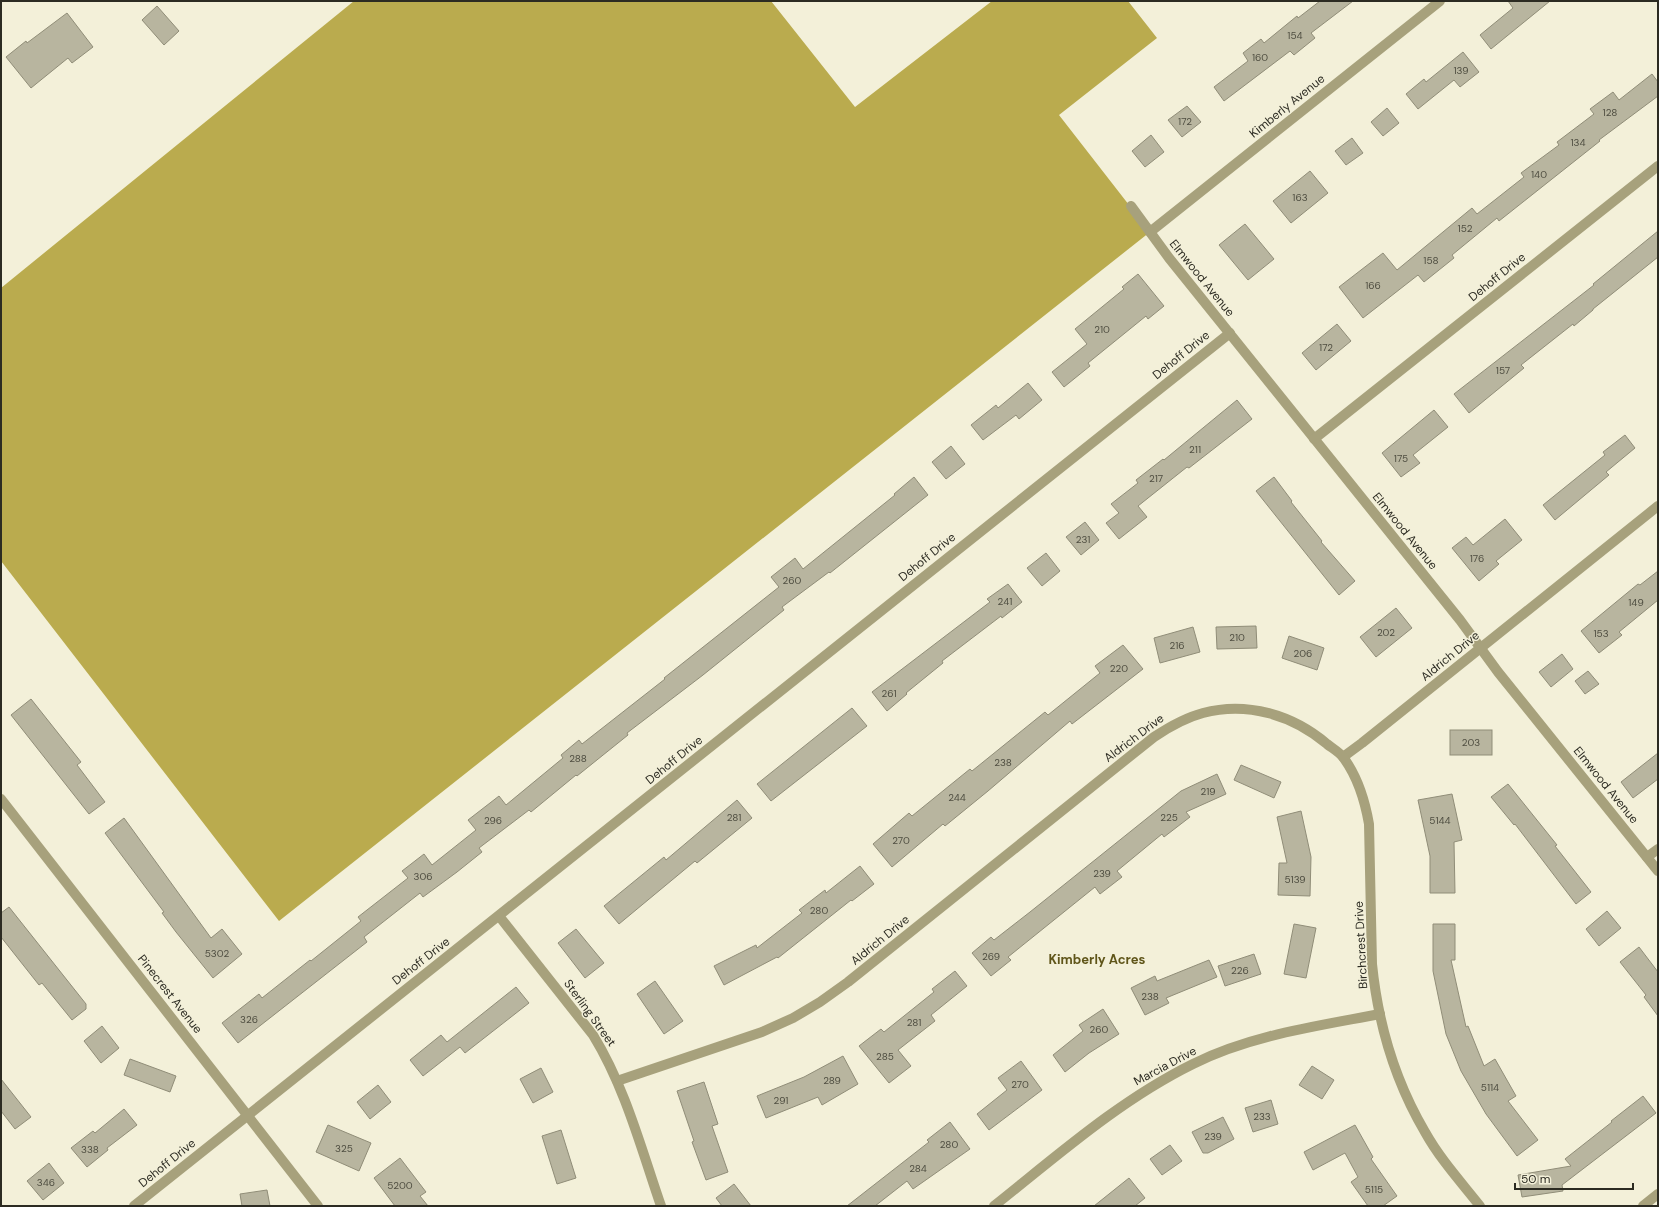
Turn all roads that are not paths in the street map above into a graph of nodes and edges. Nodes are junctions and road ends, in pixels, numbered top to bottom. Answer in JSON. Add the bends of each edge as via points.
{"nodes":[{"id":1,"x":1440,"y":1,"type":"edge"},
{"id":2,"x":1658,"y":166,"type":"edge"},
{"id":3,"x":1131,"y":206,"type":"dead end"},
{"id":4,"x":1150,"y":232,"type":"junction"},
{"id":5,"x":1230,"y":333,"type":"junction"},
{"id":6,"x":1314,"y":439,"type":"junction"},
{"id":7,"x":1658,"y":506,"type":"edge"},
{"id":8,"x":1480,"y":648,"type":"junction"},
{"id":9,"x":1343,"y":757,"type":"junction"},
{"id":10,"x":1,"y":798,"type":"edge"},
{"id":11,"x":1658,"y":849,"type":"edge"},
{"id":12,"x":1647,"y":857,"type":"junction"},
{"id":13,"x":1658,"y":871,"type":"edge"},
{"id":14,"x":499,"y":916,"type":"junction"},
{"id":15,"x":1380,"y":1014,"type":"junction"},
{"id":16,"x":617,"y":1081,"type":"junction"},
{"id":17,"x":248,"y":1116,"type":"junction"},
{"id":18,"x":1658,"y":1194,"type":"edge"},
{"id":19,"x":134,"y":1206,"type":"edge"},
{"id":20,"x":318,"y":1206,"type":"edge"},
{"id":21,"x":661,"y":1206,"type":"edge"},
{"id":22,"x":994,"y":1206,"type":"edge"},
{"id":23,"x":1480,"y":1206,"type":"edge"},
{"id":24,"x":1642,"y":1206,"type":"edge"}],
"edges":[{"from":1,"to":4,"type":"street","name":"Kimberly Avenue"},
{"from":2,"to":6,"type":"street","name":"Dehoff Drive"},
{"from":3,"to":4,"type":"street","name":"Elmwood Avenue"},
{"from":4,"to":5,"type":"street","name":"Elmwood Avenue"},
{"from":5,"to":6,"type":"street","name":"Elmwood Avenue"},
{"from":5,"to":14,"type":"street","name":"Dehoff Drive"},
{"from":6,"to":8,"type":"street","name":"Elmwood Avenue"},
{"from":7,"to":8,"type":"street","name":"Aldrich Drive"},
{"from":8,"to":9,"type":"street","name":"Aldrich Drive"},
{"from":8,"to":12,"type":"street","name":"Elmwood Avenue"},
{"from":9,"to":15,"type":"street","name":"Birchcrest Drive","via":[[1358,783],[1367,810],[1372,964]]},
{"from":9,"to":16,"type":"street","name":"Aldrich Drive","via":[[1308,729],[1286,718],[1256,710],[1216,710],[1181,721],[1154,737],[820,1002],[762,1032]]},
{"from":10,"to":17,"type":"street","name":"Pinecrest Avenue"},
{"from":11,"to":12,"type":"street"},
{"from":12,"to":13,"type":"street","name":"Elmwood Avenue"},
{"from":14,"to":16,"type":"street","name":"Sterling Street","via":[[593,1035],[606,1055]]},
{"from":14,"to":17,"type":"street","name":"Dehoff Drive"},
{"from":15,"to":22,"type":"street","name":"Marcia Drive","via":[[1292,1031],[1242,1044],[1194,1063],[1149,1087],[1107,1116]]},
{"from":15,"to":23,"type":"street","name":"Birchcrest Drive","via":[[1397,1075],[1411,1106],[1438,1151]]},
{"from":16,"to":21,"type":"street","name":"Sterling Street"},
{"from":17,"to":19,"type":"street","name":"Dehoff Drive"},
{"from":17,"to":20,"type":"street","name":"Pinecrest Avenue"},
{"from":18,"to":24,"type":"street"}]}
